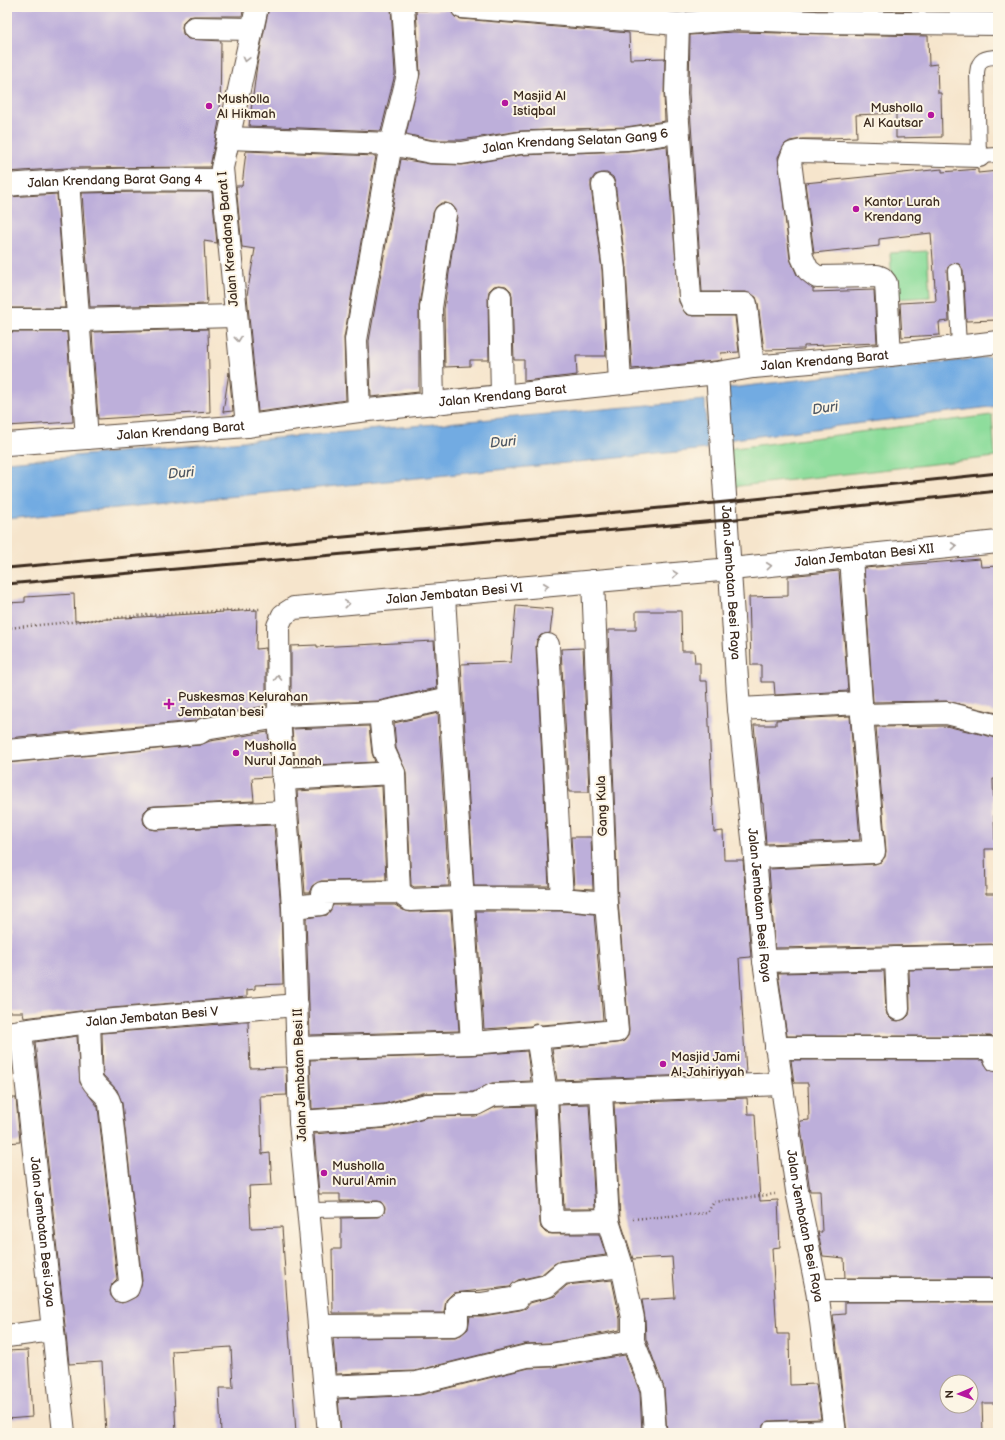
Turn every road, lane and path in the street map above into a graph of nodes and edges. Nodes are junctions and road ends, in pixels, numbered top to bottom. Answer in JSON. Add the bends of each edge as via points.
{"nodes":[{"id":1,"x":257,"y":7,"type":"edge"},
{"id":2,"x":403,"y":7,"type":"edge"},
{"id":3,"x":462,"y":7,"type":"edge"},
{"id":4,"x":733,"y":13,"type":"edge"},
{"id":5,"x":678,"y":24,"type":"junction"},
{"id":6,"x":998,"y":24,"type":"edge"},
{"id":7,"x":194,"y":28,"type":"dead end"},
{"id":8,"x":252,"y":29,"type":"junction"},
{"id":9,"x":998,"y":57,"type":"edge"},
{"id":10,"x":677,"y":132,"type":"junction"},
{"id":11,"x":228,"y":138,"type":"junction"},
{"id":12,"x":391,"y":144,"type":"junction"},
{"id":13,"x":989,"y":155,"type":"edge"},
{"id":14,"x":68,"y":180,"type":"junction"},
{"id":15,"x":222,"y":180,"type":"junction"},
{"id":16,"x":7,"y":185,"type":"edge"},
{"id":17,"x":603,"y":185,"type":"dead end"},
{"id":18,"x":445,"y":215,"type":"dead end"},
{"id":19,"x":955,"y":271,"type":"dead end"},
{"id":20,"x":500,"y":298,"type":"dead end"},
{"id":21,"x":235,"y":316,"type":"junction"},
{"id":22,"x":7,"y":320,"type":"edge"},
{"id":23,"x":79,"y":320,"type":"junction"},
{"id":24,"x":998,"y":342,"type":"edge"},
{"id":25,"x":959,"y":346,"type":"junction"},
{"id":26,"x":890,"y":355,"type":"junction"},
{"id":27,"x":753,"y":367,"type":"junction"},
{"id":28,"x":718,"y":381,"type":"junction"},
{"id":29,"x":620,"y":383,"type":"junction"},
{"id":30,"x":502,"y":396,"type":"junction"},
{"id":31,"x":433,"y":404,"type":"junction"},
{"id":32,"x":359,"y":412,"type":"junction"},
{"id":33,"x":247,"y":426,"type":"junction"},
{"id":34,"x":87,"y":438,"type":"junction"},
{"id":35,"x":7,"y":444,"type":"edge"},
{"id":36,"x":998,"y":542,"type":"edge"},
{"id":37,"x":852,"y":557,"type":"junction"},
{"id":38,"x":731,"y":569,"type":"junction"},
{"id":39,"x":593,"y":581,"type":"junction"},
{"id":40,"x":444,"y":596,"type":"junction"},
{"id":41,"x":294,"y":608,"type":"junction"},
{"id":42,"x":7,"y":628,"type":"edge"},
{"id":43,"x":548,"y":645,"type":"dead end"},
{"id":44,"x":450,"y":698,"type":"junction"},
{"id":45,"x":739,"y":709,"type":"junction"},
{"id":46,"x":862,"y":709,"type":"junction"},
{"id":47,"x":380,"y":713,"type":"junction"},
{"id":48,"x":279,"y":717,"type":"junction"},
{"id":49,"x":998,"y":726,"type":"edge"},
{"id":50,"x":7,"y":751,"type":"edge"},
{"id":51,"x":394,"y":773,"type":"junction"},
{"id":52,"x":283,"y":779,"type":"junction"},
{"id":53,"x":285,"y":812,"type":"junction"},
{"id":54,"x":155,"y":818,"type":"dead end"},
{"id":55,"x":755,"y":857,"type":"junction"},
{"id":56,"x":399,"y":892,"type":"junction"},
{"id":57,"x":462,"y":898,"type":"junction"},
{"id":58,"x":562,"y":899,"type":"junction"},
{"id":59,"x":606,"y":903,"type":"junction"},
{"id":60,"x":293,"y":907,"type":"junction"},
{"id":61,"x":998,"y":956,"type":"edge"},
{"id":62,"x":896,"y":958,"type":"junction"},
{"id":63,"x":764,"y":961,"type":"junction"},
{"id":64,"x":297,"y":1005,"type":"junction"},
{"id":65,"x":898,"y":1009,"type":"dead end"},
{"id":66,"x":89,"y":1022,"type":"junction"},
{"id":67,"x":14,"y":1032,"type":"edge"},
{"id":68,"x":537,"y":1036,"type":"junction"},
{"id":69,"x":472,"y":1043,"type":"junction"},
{"id":70,"x":298,"y":1048,"type":"junction"},
{"id":71,"x":776,"y":1048,"type":"junction"},
{"id":72,"x":998,"y":1060,"type":"edge"},
{"id":73,"x":780,"y":1084,"type":"junction"},
{"id":74,"x":601,"y":1092,"type":"junction"},
{"id":75,"x":546,"y":1093,"type":"junction"},
{"id":76,"x":300,"y":1122,"type":"junction"},
{"id":77,"x":797,"y":1191,"type":"junction"},
{"id":78,"x":377,"y":1209,"type":"dead end"},
{"id":79,"x":308,"y":1210,"type":"junction"},
{"id":80,"x":608,"y":1221,"type":"junction"},
{"id":81,"x":622,"y":1266,"type":"junction"},
{"id":82,"x":122,"y":1290,"type":"dead end"},
{"id":83,"x":817,"y":1290,"type":"junction"},
{"id":84,"x":998,"y":1290,"type":"edge"},
{"id":85,"x":319,"y":1326,"type":"junction"},
{"id":86,"x":52,"y":1330,"type":"junction"},
{"id":87,"x":7,"y":1336,"type":"edge"},
{"id":88,"x":633,"y":1341,"type":"junction"},
{"id":89,"x":325,"y":1387,"type":"junction"},
{"id":90,"x":770,"y":1429,"type":"dead end"},
{"id":91,"x":835,"y":1430,"type":"edge"},
{"id":92,"x":64,"y":1433,"type":"edge"},
{"id":93,"x":329,"y":1433,"type":"edge"},
{"id":94,"x":655,"y":1433,"type":"edge"}],
"edges":[{"from":1,"to":8,"type":"street","name":"Jalan Krendang Barat I"},
{"from":2,"to":12,"type":"street","via":[[408,76]]},
{"from":3,"to":5,"type":"street"},
{"from":4,"to":5,"type":"street"},
{"from":4,"to":6,"type":"street","via":[[816,22]]},
{"from":5,"to":10,"type":"street","name":"Jalan Krendang Selatan Gang 6"},
{"from":7,"to":8,"type":"street"},
{"from":8,"to":11,"type":"street","name":"Jalan Krendang Barat I","one_way":true},
{"from":9,"to":13,"type":"lane","via":[[986,57],[978,64]]},
{"from":10,"to":12,"type":"street","name":"Jalan Krendang Selatan Gang 6","via":[[628,139],[524,143],[462,153],[431,152]]},
{"from":10,"to":27,"type":"street","via":[[690,297],[693,304],[746,304]]},
{"from":11,"to":12,"type":"street","name":"Jalan Krendang Selatan Gang 6"},
{"from":11,"to":15,"type":"street","name":"Jalan Krendang Barat I","via":[[222,162]]},
{"from":12,"to":32,"type":"street","via":[[356,340]]},
{"from":13,"to":26,"type":"street","via":[[802,151],[793,153],[790,161],[802,257],[808,270],[817,277],[882,278],[886,283]]},
{"from":14,"to":15,"type":"street","name":"Jalan Krendang Barat Gang 4"},
{"from":14,"to":16,"type":"street","name":"Jalan Krendang Barat Gang 4"},
{"from":14,"to":23,"type":"street"},
{"from":15,"to":21,"type":"street","name":"Jalan Krendang Barat I"},
{"from":17,"to":29,"type":"street","via":[[614,269]]},
{"from":18,"to":31,"type":"street","via":[[431,308]]},
{"from":19,"to":25,"type":"lane"},
{"from":20,"to":30,"type":"street"},
{"from":21,"to":23,"type":"street"},
{"from":21,"to":33,"type":"street","name":"Jalan Krendang Barat I","one_way":true},
{"from":22,"to":23,"type":"street"},
{"from":23,"to":34,"type":"street"},
{"from":24,"to":25,"type":"street","name":"Jalan Krendang Barat"},
{"from":25,"to":26,"type":"street","name":"Jalan Krendang Barat"},
{"from":26,"to":27,"type":"street","name":"Jalan Krendang Barat"},
{"from":27,"to":28,"type":"street","name":"Jalan Krendang Barat"},
{"from":28,"to":29,"type":"street","name":"Jalan Krendang Barat"},
{"from":28,"to":38,"type":"street","name":"Jalan Jembatan Besi Raya"},
{"from":29,"to":30,"type":"street","name":"Jalan Krendang Barat"},
{"from":30,"to":31,"type":"street","name":"Jalan Krendang Barat"},
{"from":31,"to":32,"type":"street","name":"Jalan Krendang Barat"},
{"from":32,"to":33,"type":"street","name":"Jalan Krendang Barat"},
{"from":33,"to":34,"type":"street","name":"Jalan Krendang Barat"},
{"from":34,"to":35,"type":"street","name":"Jalan Krendang Barat"},
{"from":37,"to":36,"type":"street","name":"Jalan Jembatan Besi XII","one_way":true},
{"from":38,"to":37,"type":"street","name":"Jalan Jembatan Besi XII","one_way":true},
{"from":37,"to":46,"type":"street"},
{"from":39,"to":38,"type":"street","name":"Jalan Jembatan Besi VI","one_way":true},
{"from":38,"to":45,"type":"street","name":"Jalan Jembatan Besi Raya"},
{"from":40,"to":39,"type":"street","name":"Jalan Jembatan Besi VI","one_way":true},
{"from":39,"to":59,"type":"street","name":"Gang Kula"},
{"from":41,"to":40,"type":"street","name":"Jalan Jembatan Besi VI","one_way":true},
{"from":40,"to":44,"type":"street"},
{"from":41,"to":42,"type":"path","via":[[145,614]]},
{"from":48,"to":41,"type":"street","one_way":true,"via":[[278,626],[283,616]]},
{"from":43,"to":58,"type":"street"},
{"from":44,"to":47,"type":"street"},
{"from":44,"to":57,"type":"street"},
{"from":45,"to":46,"type":"street"},
{"from":45,"to":55,"type":"street","name":"Jalan Jembatan Besi Raya"},
{"from":46,"to":49,"type":"street","via":[[947,713]]},
{"from":46,"to":55,"type":"street","via":[[874,852]]},
{"from":47,"to":48,"type":"street"},
{"from":47,"to":51,"type":"street","via":[[384,751]]},
{"from":48,"to":50,"type":"street","via":[[206,729],[199,733]]},
{"from":48,"to":52,"type":"street","name":"Jalan Jembatan Besi II"},
{"from":51,"to":52,"type":"street"},
{"from":51,"to":56,"type":"street"},
{"from":52,"to":53,"type":"street","name":"Jalan Jembatan Besi II"},
{"from":53,"to":54,"type":"street"},
{"from":53,"to":60,"type":"street","name":"Jalan Jembatan Besi II"},
{"from":55,"to":63,"type":"street","name":"Jalan Jembatan Besi Raya"},
{"from":56,"to":57,"type":"street","via":[[410,900]]},
{"from":56,"to":60,"type":"street","via":[[322,893],[321,904]]},
{"from":57,"to":58,"type":"street"},
{"from":57,"to":69,"type":"street"},
{"from":58,"to":59,"type":"street"},
{"from":59,"to":68,"type":"street","name":"Gang Kula","via":[[617,1031]]},
{"from":60,"to":64,"type":"street","name":"Jalan Jembatan Besi II"},
{"from":61,"to":62,"type":"street"},
{"from":62,"to":63,"type":"street"},
{"from":62,"to":65,"type":"street"},
{"from":63,"to":71,"type":"street","name":"Jalan Jembatan Besi Raya"},
{"from":64,"to":66,"type":"street","name":"Jalan Jembatan Besi V"},
{"from":64,"to":70,"type":"street","name":"Jalan Jembatan Besi II"},
{"from":66,"to":67,"type":"street","name":"Jalan Jembatan Besi V"},
{"from":66,"to":82,"type":"street","via":[[91,1078],[94,1085],[106,1094],[110,1104],[130,1282],[128,1288]]},
{"from":67,"to":86,"type":"street","name":"Jalan Jembatan Besi Jaya"},
{"from":68,"to":69,"type":"street"},
{"from":68,"to":75,"type":"street"},
{"from":69,"to":70,"type":"street"},
{"from":70,"to":76,"type":"street","name":"Jalan Jembatan Besi II"},
{"from":71,"to":72,"type":"street","via":[[990,1048]]},
{"from":71,"to":73,"type":"street","name":"Jalan Jembatan Besi Raya"},
{"from":73,"to":74,"type":"street"},
{"from":73,"to":77,"type":"street","name":"Jalan Jembatan Besi Raya"},
{"from":74,"to":75,"type":"street"},
{"from":74,"to":80,"type":"street"},
{"from":75,"to":76,"type":"street","via":[[494,1095],[476,1104],[426,1105],[386,1116]]},
{"from":75,"to":80,"type":"street","via":[[552,1222]]},
{"from":76,"to":79,"type":"street","name":"Jalan Jembatan Besi II"},
{"from":77,"to":80,"type":"path","via":[[714,1202],[707,1213]]},
{"from":77,"to":83,"type":"street","name":"Jalan Jembatan Besi Raya"},
{"from":78,"to":79,"type":"lane"},
{"from":79,"to":85,"type":"street","name":"Jalan Jembatan Besi II"},
{"from":80,"to":81,"type":"street"},
{"from":81,"to":85,"type":"street","via":[[562,1273],[547,1286],[521,1292],[518,1298],[481,1304],[458,1304],[457,1323],[454,1325]]},
{"from":81,"to":88,"type":"street","via":[[633,1318]]},
{"from":83,"to":84,"type":"street"},
{"from":83,"to":91,"type":"street","name":"Jalan Jembatan Besi Raya"},
{"from":85,"to":89,"type":"street","name":"Jalan Jembatan Besi II"},
{"from":86,"to":87,"type":"street"},
{"from":86,"to":92,"type":"street","name":"Jalan Jembatan Besi Jaya"},
{"from":88,"to":89,"type":"street","via":[[550,1355],[527,1356],[417,1383]]},
{"from":88,"to":94,"type":"street","via":[[652,1389]]},
{"from":89,"to":93,"type":"street","name":"Jalan Jembatan Besi II"},
{"from":90,"to":91,"type":"lane"}]}
